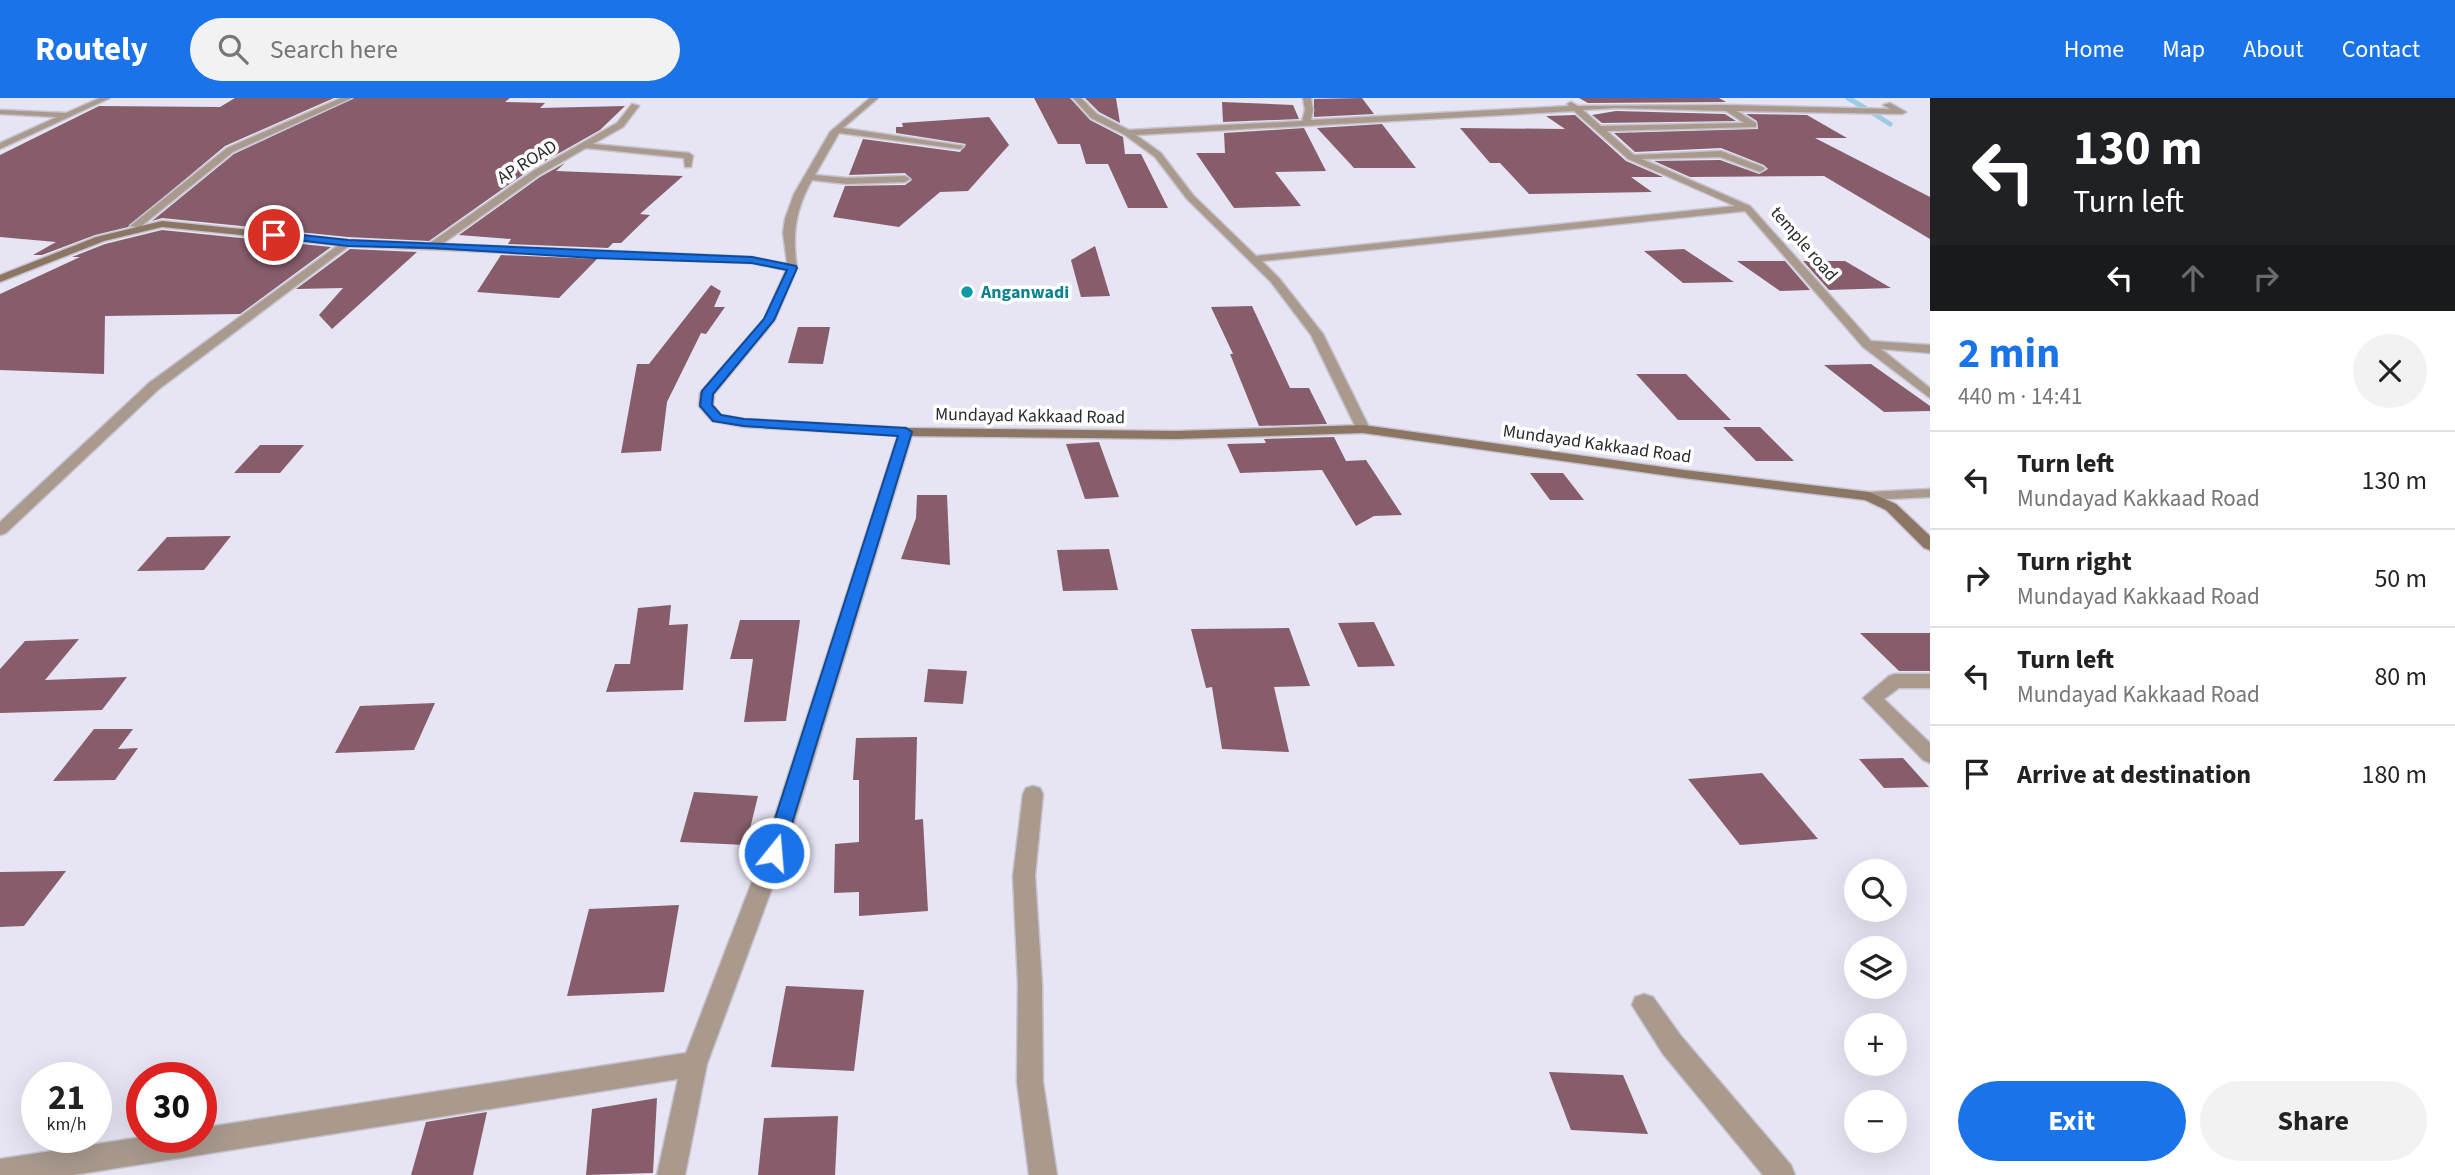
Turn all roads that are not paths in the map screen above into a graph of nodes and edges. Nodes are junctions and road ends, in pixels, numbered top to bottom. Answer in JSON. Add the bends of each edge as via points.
{"nodes":[{"id":1,"x":106,"y":98,"type":"edge"},
{"id":2,"x":348,"y":98,"type":"edge"},
{"id":3,"x":874,"y":98,"type":"edge"},
{"id":4,"x":1077,"y":98,"type":"edge"},
{"id":5,"x":1307,"y":98,"type":"edge"},
{"id":6,"x":1562,"y":98,"type":"edge"},
{"id":7,"x":1739,"y":98,"type":"edge"},
{"id":8,"x":1887,"y":105,"type":"dead end"},
{"id":9,"x":635,"y":106,"type":"dead end"},
{"id":10,"x":1726,"y":107,"type":"junction"},
{"id":11,"x":1753,"y":107,"type":"junction"},
{"id":12,"x":1578,"y":108,"type":"junction"},
{"id":13,"x":0,"y":112,"type":"edge"},
{"id":14,"x":69,"y":116,"type":"junction"},
{"id":15,"x":1306,"y":122,"type":"junction"},
{"id":16,"x":1598,"y":129,"type":"junction"},
{"id":17,"x":838,"y":130,"type":"junction"},
{"id":18,"x":1128,"y":133,"type":"junction"},
{"id":19,"x":0,"y":146,"type":"edge"},
{"id":20,"x":587,"y":146,"type":"junction"},
{"id":21,"x":960,"y":146,"type":"dead end"},
{"id":22,"x":1631,"y":157,"type":"junction"},
{"id":23,"x":688,"y":165,"type":"dead end"},
{"id":24,"x":1760,"y":169,"type":"dead end"},
{"id":25,"x":808,"y":177,"type":"junction"},
{"id":26,"x":905,"y":179,"type":"dead end"},
{"id":27,"x":1747,"y":208,"type":"junction"},
{"id":28,"x":135,"y":226,"type":"junction"},
{"id":29,"x":348,"y":243,"type":"junction"},
{"id":30,"x":434,"y":245,"type":"junction"},
{"id":31,"x":1254,"y":259,"type":"junction"},
{"id":32,"x":792,"y":268,"type":"junction"},
{"id":33,"x":0,"y":279,"type":"edge"},
{"id":34,"x":1867,"y":344,"type":"junction"},
{"id":35,"x":1930,"y":349,"type":"edge"},
{"id":36,"x":1930,"y":394,"type":"edge"},
{"id":37,"x":1363,"y":429,"type":"junction"},
{"id":38,"x":906,"y":432,"type":"junction"},
{"id":39,"x":1930,"y":493,"type":"edge"},
{"id":40,"x":1869,"y":496,"type":"junction"},
{"id":41,"x":0,"y":530,"type":"edge"},
{"id":42,"x":1930,"y":545,"type":"edge"},
{"id":43,"x":1930,"y":681,"type":"edge"},
{"id":44,"x":1930,"y":755,"type":"edge"},
{"id":45,"x":1033,"y":793,"type":"dead end"},
{"id":46,"x":1644,"y":1006,"type":"dead end"},
{"id":47,"x":694,"y":1064,"type":"junction"},
{"id":48,"x":0,"y":1173,"type":"edge"},
{"id":49,"x":671,"y":1175,"type":"edge"},
{"id":50,"x":1043,"y":1175,"type":"edge"},
{"id":51,"x":1781,"y":1175,"type":"edge"}],
"edges":[{"from":1,"to":14,"type":"street"},
{"from":2,"to":28,"type":"street","via":[[230,150]]},
{"from":3,"to":17,"type":"street"},
{"from":4,"to":18,"type":"street","via":[[1094,116]]},
{"from":5,"to":15,"type":"street"},
{"from":6,"to":12,"type":"street","name":"temple road"},
{"from":7,"to":11,"type":"street"},
{"from":8,"to":11,"type":"street","via":[[1902,112]]},
{"from":9,"to":20,"type":"street","name":"AP ROAD","via":[[620,125]]},
{"from":10,"to":11,"type":"street"},
{"from":10,"to":12,"type":"street"},
{"from":10,"to":16,"type":"street","via":[[1753,125]]},
{"from":12,"to":15,"type":"street"},
{"from":12,"to":16,"type":"street","name":"temple road"},
{"from":13,"to":14,"type":"street"},
{"from":14,"to":19,"type":"street"},
{"from":15,"to":18,"type":"street"},
{"from":16,"to":22,"type":"street","name":"temple road"},
{"from":17,"to":21,"type":"street"},
{"from":17,"to":25,"type":"street"},
{"from":18,"to":31,"type":"street","via":[[1158,155],[1190,197]]},
{"from":20,"to":23,"type":"street","via":[[689,156]]},
{"from":20,"to":30,"type":"street","name":"AP ROAD","via":[[536,173]]},
{"from":22,"to":24,"type":"street","via":[[1721,154]]},
{"from":22,"to":27,"type":"street","name":"temple road"},
{"from":25,"to":26,"type":"street"},
{"from":25,"to":32,"type":"street","via":[[788,220]]},
{"from":27,"to":31,"type":"street"},
{"from":27,"to":34,"type":"street","name":"temple road"},
{"from":28,"to":29,"type":"main road","via":[[200,226]]},
{"from":28,"to":33,"type":"main road"},
{"from":29,"to":30,"type":"main road"},
{"from":29,"to":41,"type":"street","via":[[154,386]]},
{"from":30,"to":32,"type":"main road","via":[[752,260]]},
{"from":31,"to":37,"type":"street","via":[[1317,334]]},
{"from":32,"to":38,"type":"main road","name":"Mundayad Kakkaad Road","via":[[769,320],[707,393],[706,406],[717,418],[744,423]]},
{"from":34,"to":35,"type":"street"},
{"from":34,"to":36,"type":"street","name":"temple road"},
{"from":37,"to":38,"type":"main road","name":"Mundayad Kakkaad Road","via":[[1176,435]]},
{"from":37,"to":40,"type":"main road","name":"Mundayad Kakkaad Road"},
{"from":38,"to":47,"type":"street","via":[[774,853]]},
{"from":39,"to":40,"type":"street"},
{"from":40,"to":42,"type":"main road","name":"Mundayad Kakkaad Road","via":[[1891,508]]},
{"from":43,"to":44,"type":"street","via":[[1895,681],[1872,698]]},
{"from":45,"to":50,"type":"street","via":[[1024,876],[1030,1082]]},
{"from":46,"to":51,"type":"street"},
{"from":47,"to":48,"type":"street"},
{"from":47,"to":49,"type":"street"}]}
